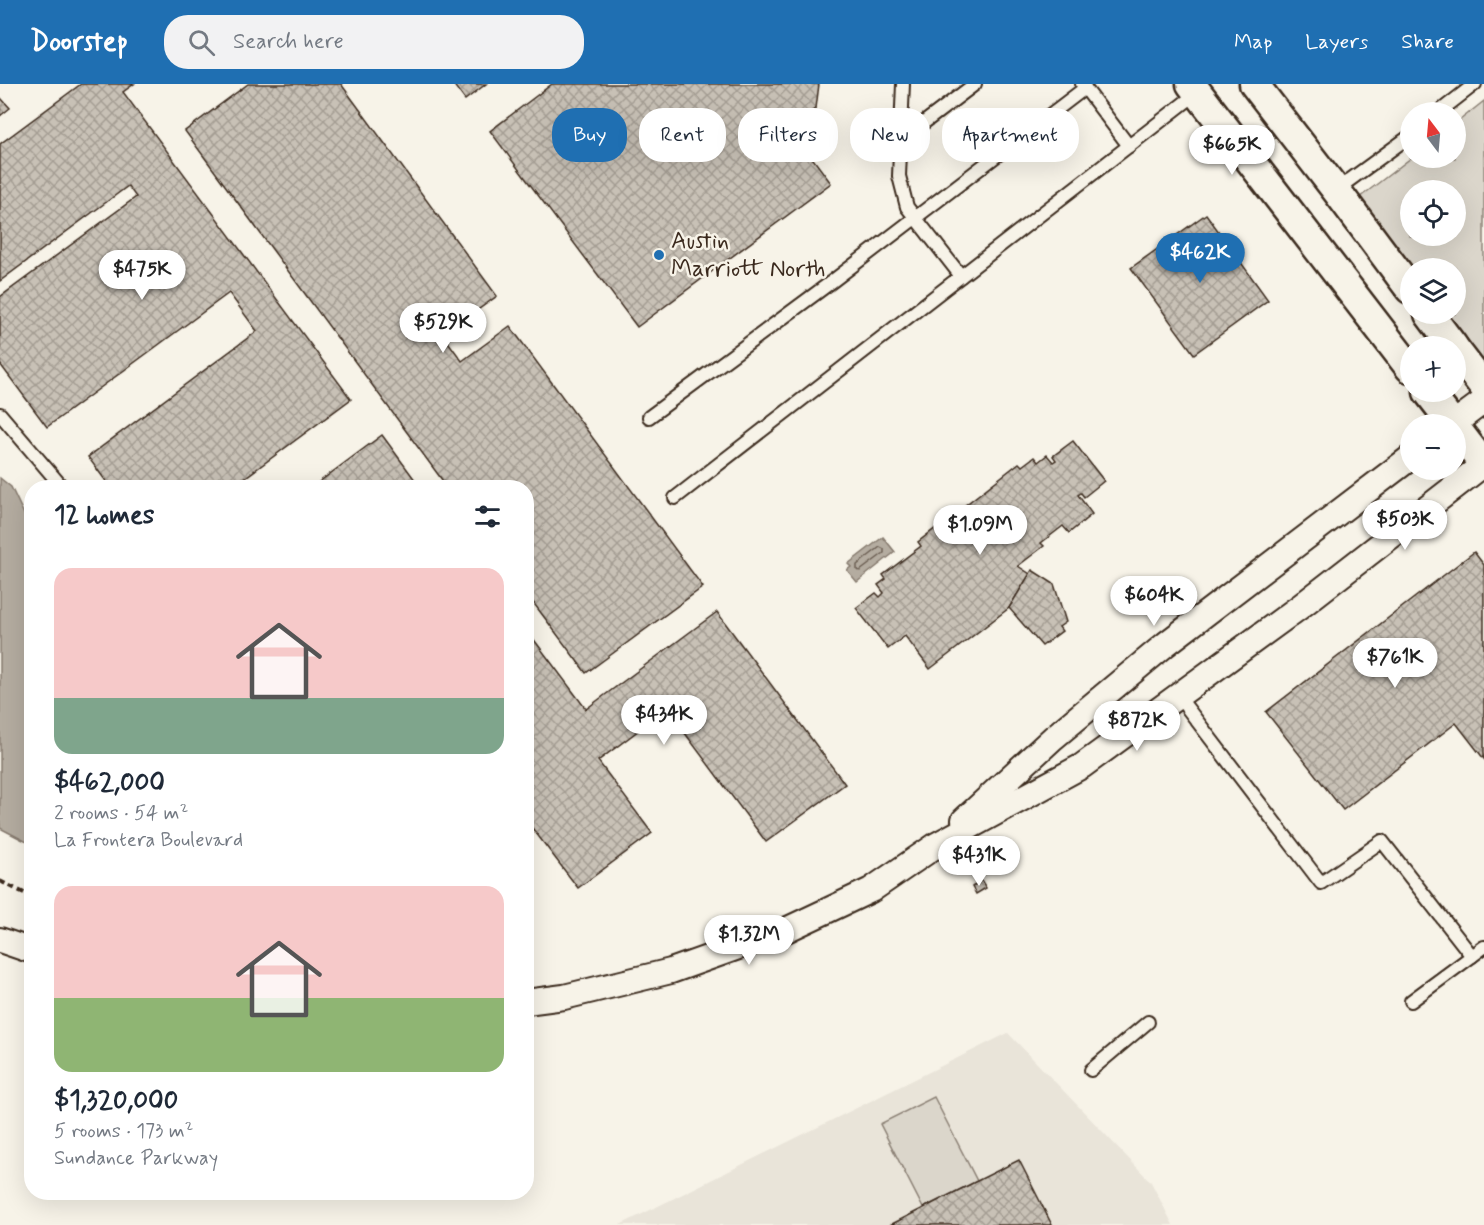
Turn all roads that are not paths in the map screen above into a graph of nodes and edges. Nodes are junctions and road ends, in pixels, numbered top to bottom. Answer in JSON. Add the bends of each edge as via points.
{"nodes":[{"id":1,"x":903,"y":84,"type":"edge"},
{"id":2,"x":975,"y":84,"type":"edge"},
{"id":3,"x":1254,"y":84,"type":"edge"},
{"id":4,"x":1475,"y":84,"type":"edge"},
{"id":5,"x":1083,"y":86,"type":"edge"},
{"id":6,"x":1194,"y":88,"type":"edge"},
{"id":7,"x":1452,"y":102,"type":"edge"},
{"id":8,"x":902,"y":108,"type":"edge"},
{"id":9,"x":930,"y":118,"type":"edge"},
{"id":10,"x":1400,"y":143,"type":"edge"},
{"id":11,"x":1129,"y":146,"type":"junction"},
{"id":12,"x":899,"y":162,"type":"edge"},
{"id":13,"x":1336,"y":190,"type":"junction"},
{"id":14,"x":916,"y":218,"type":"junction"},
{"id":15,"x":961,"y":276,"type":"junction"},
{"id":16,"x":1400,"y":276,"type":"edge"},
{"id":17,"x":1400,"y":356,"type":"edge"},
{"id":18,"x":1466,"y":364,"type":"edge"},
{"id":19,"x":1484,"y":387,"type":"edge"},
{"id":20,"x":1484,"y":401,"type":"edge"},
{"id":21,"x":1436,"y":402,"type":"edge"},
{"id":22,"x":0,"y":414,"type":"edge"},
{"id":23,"x":1445,"y":414,"type":"edge"},
{"id":24,"x":1466,"y":416,"type":"edge"},
{"id":25,"x":649,"y":417,"type":"dead end"},
{"id":26,"x":1466,"y":441,"type":"edge"},
{"id":27,"x":1484,"y":464,"type":"edge"},
{"id":28,"x":1400,"y":466,"type":"edge"},
{"id":29,"x":56,"y":480,"type":"edge"},
{"id":30,"x":675,"y":498,"type":"dead end"},
{"id":31,"x":1178,"y":696,"type":"junction"},
{"id":32,"x":938,"y":844,"type":"junction"},
{"id":33,"x":0,"y":940,"type":"edge"},
{"id":34,"x":1484,"y":947,"type":"edge"},
{"id":35,"x":24,"y":948,"type":"edge"},
{"id":36,"x":1472,"y":956,"type":"junction"},
{"id":37,"x":534,"y":1001,"type":"edge"},
{"id":38,"x":1412,"y":1001,"type":"dead end"},
{"id":39,"x":1148,"y":1022,"type":"dead end"},
{"id":40,"x":1091,"y":1070,"type":"dead end"}],
"edges":[{"from":1,"to":8,"type":"lane"},
{"from":2,"to":9,"type":"lane"},
{"from":3,"to":13,"type":"street"},
{"from":4,"to":7,"type":"lane"},
{"from":5,"to":11,"type":"lane"},
{"from":5,"to":14,"type":"lane"},
{"from":6,"to":11,"type":"lane"},
{"from":6,"to":17,"type":"street"},
{"from":10,"to":13,"type":"lane"},
{"from":11,"to":15,"type":"lane"},
{"from":12,"to":14,"type":"lane","via":[[899,176],[908,207]]},
{"from":13,"to":16,"type":"street"},
{"from":14,"to":15,"type":"lane"},
{"from":14,"to":25,"type":"lane"},
{"from":15,"to":30,"type":"lane"},
{"from":18,"to":19,"type":"street"},
{"from":20,"to":24,"type":"street"},
{"from":21,"to":23,"type":"street"},
{"from":22,"to":29,"type":"lane"},
{"from":26,"to":27,"type":"street"},
{"from":27,"to":31,"type":"street"},
{"from":28,"to":32,"type":"street","via":[[1166,644],[1053,738]]},
{"from":31,"to":32,"type":"street","via":[[1082,766]]},
{"from":31,"to":36,"type":"lane","via":[[1321,884],[1382,841]]},
{"from":32,"to":37,"type":"street","via":[[872,890],[786,930],[671,971]]},
{"from":33,"to":35,"type":"street"},
{"from":34,"to":36,"type":"lane"},
{"from":36,"to":38,"type":"lane"},
{"from":39,"to":40,"type":"lane"}]}
